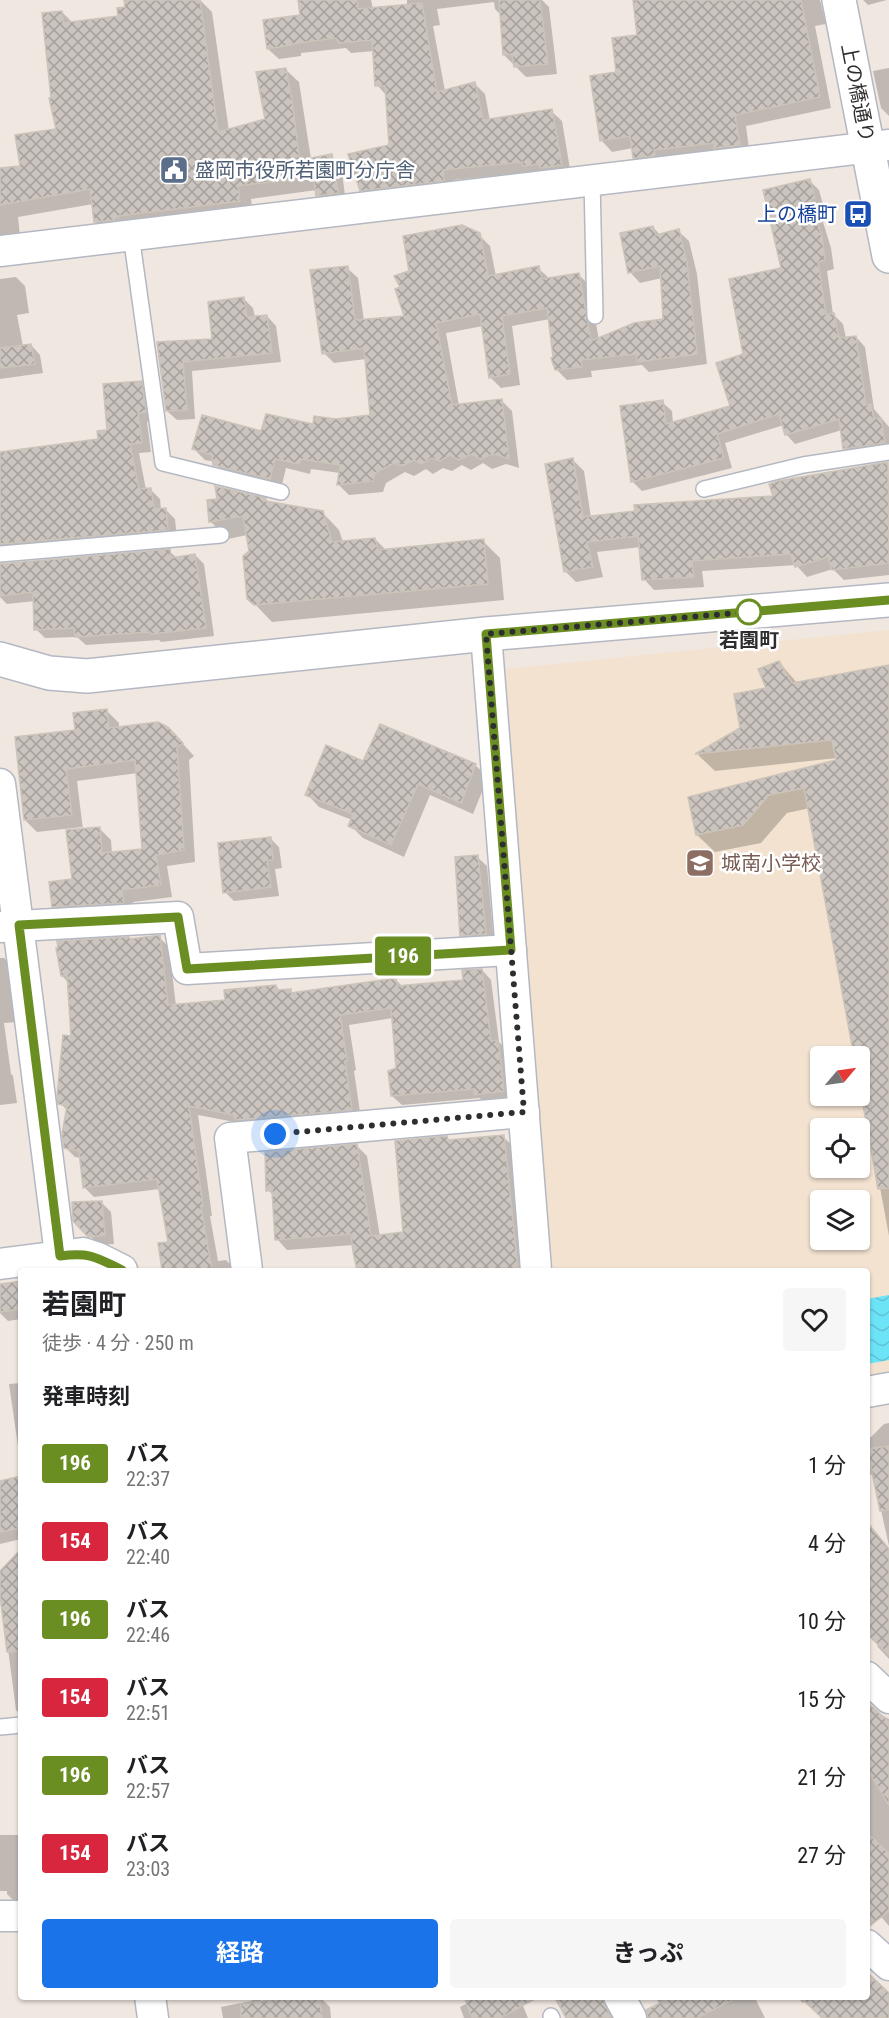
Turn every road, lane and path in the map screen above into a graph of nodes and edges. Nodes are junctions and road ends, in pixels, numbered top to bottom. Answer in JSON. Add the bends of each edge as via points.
{"nodes":[{"id":1,"x":839,"y":0,"type":"edge"},
{"id":2,"x":879,"y":146,"type":"edge"},
{"id":3,"x":592,"y":180,"type":"junction"},
{"id":4,"x":131,"y":235,"type":"junction"},
{"id":5,"x":0,"y":251,"type":"edge"},
{"id":6,"x":889,"y":256,"type":"edge"},
{"id":7,"x":595,"y":316,"type":"dead end"},
{"id":8,"x":889,"y":452,"type":"edge"},
{"id":9,"x":704,"y":489,"type":"dead end"},
{"id":10,"x":281,"y":492,"type":"dead end"},
{"id":11,"x":221,"y":535,"type":"dead end"},
{"id":12,"x":0,"y":554,"type":"edge"},
{"id":13,"x":889,"y":600,"type":"edge"},
{"id":14,"x":486,"y":634,"type":"junction"},
{"id":15,"x":0,"y":659,"type":"edge"},
{"id":16,"x":0,"y":784,"type":"edge"},
{"id":17,"x":9,"y":926,"type":"edge"},
{"id":18,"x":511,"y":950,"type":"junction"},
{"id":19,"x":524,"y":1112,"type":"junction"},
{"id":20,"x":61,"y":1263,"type":"edge"},
{"id":21,"x":0,"y":1264,"type":"edge"},
{"id":22,"x":118,"y":1268,"type":"edge"},
{"id":23,"x":247,"y":1268,"type":"edge"},
{"id":24,"x":536,"y":1268,"type":"edge"},
{"id":25,"x":889,"y":1388,"type":"edge"},
{"id":26,"x":870,"y":1391,"type":"edge"},
{"id":27,"x":870,"y":1680,"type":"edge"},
{"id":28,"x":889,"y":1698,"type":"edge"},
{"id":29,"x":18,"y":1725,"type":"edge"},
{"id":30,"x":0,"y":1727,"type":"edge"},
{"id":31,"x":0,"y":1916,"type":"edge"},
{"id":32,"x":18,"y":1917,"type":"edge"},
{"id":33,"x":870,"y":1948,"type":"edge"},
{"id":34,"x":889,"y":1965,"type":"edge"},
{"id":35,"x":151,"y":2000,"type":"edge"},
{"id":36,"x":622,"y":2000,"type":"edge"},
{"id":37,"x":153,"y":2018,"type":"edge"},
{"id":38,"x":631,"y":2018,"type":"edge"}],
"edges":[{"from":1,"to":2,"type":"street","name":"上の橋通り"},
{"from":2,"to":3,"type":"street"},
{"from":2,"to":6,"type":"street","name":"上の橋通り"},
{"from":3,"to":4,"type":"street"},
{"from":3,"to":7,"type":"lane"},
{"from":4,"to":5,"type":"street"},
{"from":4,"to":10,"type":"lane","via":[[163,463]]},
{"from":8,"to":9,"type":"lane","via":[[803,465]]},
{"from":11,"to":12,"type":"lane"},
{"from":13,"to":14,"type":"street"},
{"from":14,"to":15,"type":"street","via":[[87,676],[49,673]]},
{"from":14,"to":18,"type":"street"},
{"from":16,"to":17,"type":"street"},
{"from":17,"to":18,"type":"street","via":[[178,917],[187,969]]},
{"from":17,"to":20,"type":"street"},
{"from":18,"to":19,"type":"street"},
{"from":19,"to":23,"type":"street","via":[[230,1138]]},
{"from":19,"to":24,"type":"street"},
{"from":20,"to":21,"type":"street"},
{"from":20,"to":22,"type":"street","via":[[83,1253]]},
{"from":25,"to":26,"type":"street"},
{"from":27,"to":28,"type":"street"},
{"from":29,"to":30,"type":"lane"},
{"from":31,"to":32,"type":"street"},
{"from":33,"to":34,"type":"street"},
{"from":35,"to":37,"type":"street"},
{"from":36,"to":38,"type":"street"}]}
